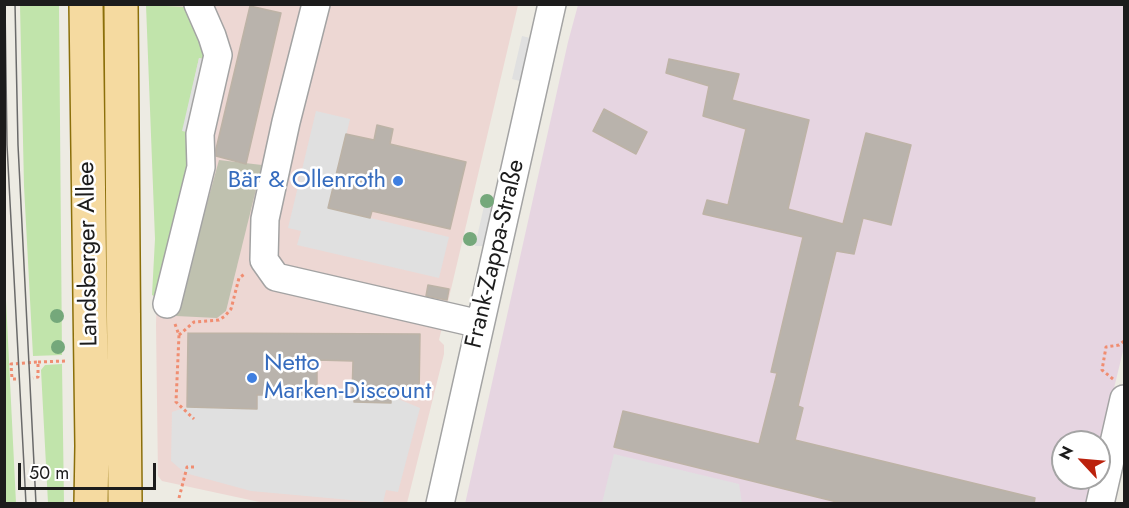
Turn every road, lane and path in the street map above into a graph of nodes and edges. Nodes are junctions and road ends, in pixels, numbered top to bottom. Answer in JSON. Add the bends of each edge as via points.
{"nodes":[{"id":1,"x":86,"y":4,"type":"edge"},
{"id":2,"x":121,"y":4,"type":"edge"},
{"id":3,"x":198,"y":4,"type":"edge"},
{"id":4,"x":315,"y":4,"type":"edge"},
{"id":5,"x":552,"y":4,"type":"edge"},
{"id":6,"x":264,"y":260,"type":"junction"},
{"id":7,"x":167,"y":304,"type":"joint"},
{"id":8,"x":480,"y":324,"type":"junction"},
{"id":9,"x":179,"y":335,"type":"junction"},
{"id":10,"x":1125,"y":341,"type":"edge"},
{"id":11,"x":66,"y":361,"type":"dead end"},
{"id":12,"x":38,"y":362,"type":"junction"},
{"id":13,"x":33,"y":378,"type":"dead end"},
{"id":14,"x":16,"y":379,"type":"dead end"},
{"id":15,"x":1121,"y":391,"type":"edge"},
{"id":16,"x":194,"y":419,"type":"dead end"},
{"id":17,"x":194,"y":467,"type":"dead end"},
{"id":18,"x":179,"y":498,"type":"dead end"},
{"id":19,"x":92,"y":504,"type":"edge"},
{"id":20,"x":125,"y":504,"type":"edge"},
{"id":21,"x":440,"y":504,"type":"edge"},
{"id":22,"x":1100,"y":504,"type":"edge"}],
"edges":[{"from":1,"to":19,"type":"main road","name":"Landsberger Allee"},
{"from":2,"to":20,"type":"main road","name":"Landsberger Allee"},
{"from":3,"to":7,"type":"street","via":[[218,54],[200,134],[201,166]]},
{"from":4,"to":6,"type":"street","via":[[265,219]]},
{"from":5,"to":8,"type":"street","name":"Frank-Zappa-Straße"},
{"from":6,"to":8,"type":"street","via":[[276,277]]},
{"from":6,"to":9,"type":"path","via":[[239,278],[231,309],[225,316],[194,322]]},
{"from":7,"to":9,"type":"path"},
{"from":8,"to":21,"type":"street","name":"Frank-Zappa-Straße"},
{"from":9,"to":16,"type":"path","via":[[176,402]]},
{"from":10,"to":15,"type":"path","via":[[1106,347],[1102,370]]},
{"from":11,"to":12,"type":"path"},
{"from":12,"to":13,"type":"path","via":[[38,377]]},
{"from":12,"to":14,"type":"path","via":[[11,364],[12,379]]},
{"from":15,"to":22,"type":"street"},
{"from":17,"to":18,"type":"path","via":[[187,467]]}]}
